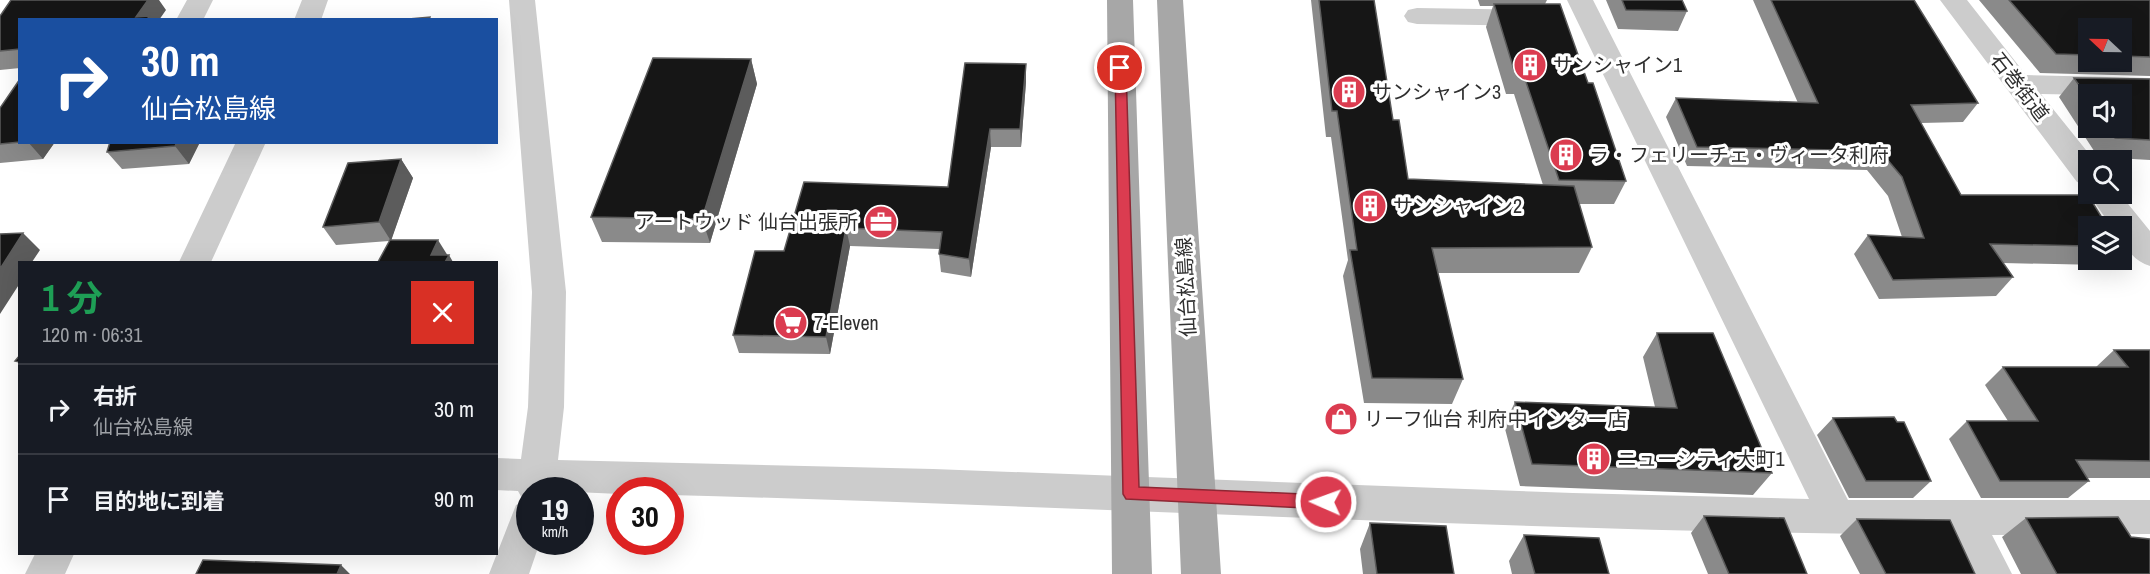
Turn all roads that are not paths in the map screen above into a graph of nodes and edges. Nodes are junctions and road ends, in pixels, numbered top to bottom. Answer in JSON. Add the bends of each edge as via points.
{"nodes":[{"id":1,"x":200,"y":0,"type":"edge"},
{"id":2,"x":315,"y":0,"type":"edge"},
{"id":3,"x":522,"y":0,"type":"edge"},
{"id":4,"x":1120,"y":0,"type":"edge"},
{"id":5,"x":1170,"y":0,"type":"edge"},
{"id":6,"x":1953,"y":0,"type":"edge"},
{"id":7,"x":1584,"y":9,"type":"edge"},
{"id":8,"x":1417,"y":16,"type":"dead end"},
{"id":9,"x":190,"y":18,"type":"edge"},
{"id":10,"x":308,"y":18,"type":"edge"},
{"id":11,"x":2018,"y":84,"type":"junction"},
{"id":12,"x":2150,"y":87,"type":"edge"},
{"id":13,"x":250,"y":144,"type":"edge"},
{"id":14,"x":2078,"y":161,"type":"edge"},
{"id":15,"x":2111,"y":204,"type":"edge"},
{"id":16,"x":2150,"y":254,"type":"edge"},
{"id":17,"x":195,"y":261,"type":"edge"},
{"id":18,"x":498,"y":474,"type":"edge"},
{"id":19,"x":538,"y":477,"type":"edge"},
{"id":20,"x":516,"y":478,"type":"edge"},
{"id":21,"x":594,"y":484,"type":"edge"},
{"id":22,"x":1131,"y":494,"type":"junction"},
{"id":23,"x":1198,"y":498,"type":"junction"},
{"id":24,"x":1838,"y":518,"type":"junction"},
{"id":25,"x":2150,"y":518,"type":"edge"},
{"id":26,"x":1964,"y":520,"type":"junction"},
{"id":27,"x":54,"y":555,"type":"edge"},
{"id":28,"x":516,"y":555,"type":"edge"},
{"id":29,"x":45,"y":574,"type":"edge"},
{"id":30,"x":509,"y":574,"type":"edge"},
{"id":31,"x":1132,"y":574,"type":"edge"},
{"id":32,"x":1202,"y":574,"type":"edge"},
{"id":33,"x":1992,"y":574,"type":"edge"}],
"edges":[{"from":1,"to":9,"type":"street"},
{"from":2,"to":10,"type":"street"},
{"from":3,"to":19,"type":"street","via":[[549,292],[546,407]]},
{"from":4,"to":22,"type":"main road"},
{"from":5,"to":23,"type":"main road","name":"仙台松島線"},
{"from":6,"to":11,"type":"street","name":"石巻街道"},
{"from":7,"to":8,"type":"street"},
{"from":7,"to":24,"type":"street"},
{"from":11,"to":12,"type":"street"},
{"from":11,"to":14,"type":"street","name":"石巻街道"},
{"from":13,"to":17,"type":"street"},
{"from":15,"to":16,"type":"street"},
{"from":18,"to":20,"type":"street"},
{"from":21,"to":22,"type":"street"},
{"from":22,"to":23,"type":"street"},
{"from":22,"to":31,"type":"main road"},
{"from":23,"to":24,"type":"street"},
{"from":23,"to":32,"type":"main road","name":"仙台松島線"},
{"from":24,"to":26,"type":"street"},
{"from":25,"to":26,"type":"street"},
{"from":26,"to":33,"type":"street"},
{"from":27,"to":29,"type":"street"},
{"from":28,"to":30,"type":"street"}]}
